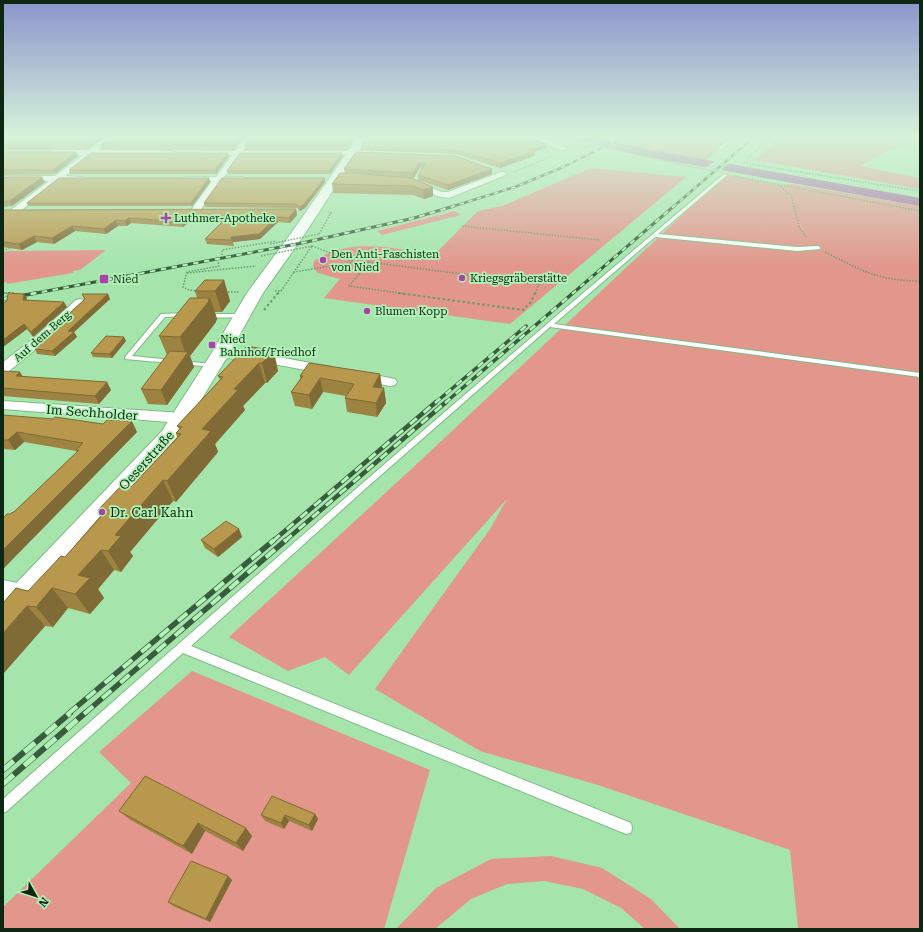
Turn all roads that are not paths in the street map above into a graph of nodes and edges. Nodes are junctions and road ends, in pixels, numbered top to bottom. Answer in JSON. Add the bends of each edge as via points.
{"nodes":[{"id":1,"x":54,"y":180,"type":"edge"},
{"id":2,"x":217,"y":180,"type":"edge"},
{"id":3,"x":334,"y":180,"type":"edge"},
{"id":4,"x":487,"y":180,"type":"edge"},
{"id":5,"x":718,"y":180,"type":"edge"},
{"id":6,"x":412,"y":181,"type":"edge"},
{"id":7,"x":211,"y":210,"type":"edge"},
{"id":8,"x":3,"y":211,"type":"edge"},
{"id":9,"x":15,"y":211,"type":"junction"},
{"id":10,"x":30,"y":211,"type":"edge"},
{"id":11,"x":653,"y":235,"type":"junction"},
{"id":12,"x":818,"y":248,"type":"road end"},
{"id":13,"x":80,"y":302,"type":"edge"},
{"id":14,"x":193,"y":315,"type":"edge"},
{"id":15,"x":201,"y":316,"type":"edge"},
{"id":16,"x":241,"y":316,"type":"junction"},
{"id":17,"x":549,"y":325,"type":"junction"},
{"id":18,"x":216,"y":360,"type":"junction"},
{"id":19,"x":3,"y":369,"type":"edge"},
{"id":20,"x":920,"y":375,"type":"edge"},
{"id":21,"x":390,"y":382,"type":"dead end"},
{"id":22,"x":3,"y":405,"type":"edge"},
{"id":23,"x":182,"y":418,"type":"junction"},
{"id":24,"x":14,"y":590,"type":"edge"},
{"id":25,"x":3,"y":616,"type":"edge"},
{"id":26,"x":181,"y":648,"type":"junction"},
{"id":27,"x":3,"y":807,"type":"edge"},
{"id":28,"x":626,"y":828,"type":"dead end"}],
"edges":[{"from":1,"to":9,"type":"street"},
{"from":2,"to":7,"type":"street","via":[[192,210]]},
{"from":3,"to":16,"type":"street","name":"Oeserstraße"},
{"from":4,"to":6,"type":"street","via":[[449,195],[440,194]]},
{"from":5,"to":11,"type":"lane"},
{"from":8,"to":9,"type":"street"},
{"from":9,"to":10,"type":"street"},
{"from":11,"to":12,"type":"lane","via":[[797,249]]},
{"from":11,"to":17,"type":"lane"},
{"from":13,"to":19,"type":"street","name":"Auf dem Berg","via":[[38,342]]},
{"from":14,"to":18,"type":"lane","via":[[163,315],[126,358]]},
{"from":15,"to":16,"type":"lane"},
{"from":16,"to":18,"type":"street","name":"Oeserstraße"},
{"from":17,"to":20,"type":"lane"},
{"from":17,"to":26,"type":"lane"},
{"from":18,"to":21,"type":"street","via":[[251,356]]},
{"from":18,"to":23,"type":"street","name":"Oeserstraße"},
{"from":22,"to":23,"type":"street","name":"Im Sechholder"},
{"from":23,"to":24,"type":"street","name":"Oeserstraße","via":[[169,436]]},
{"from":24,"to":25,"type":"street","name":"Oeserstraße"},
{"from":26,"to":27,"type":"lane"},
{"from":26,"to":28,"type":"lane"}]}
